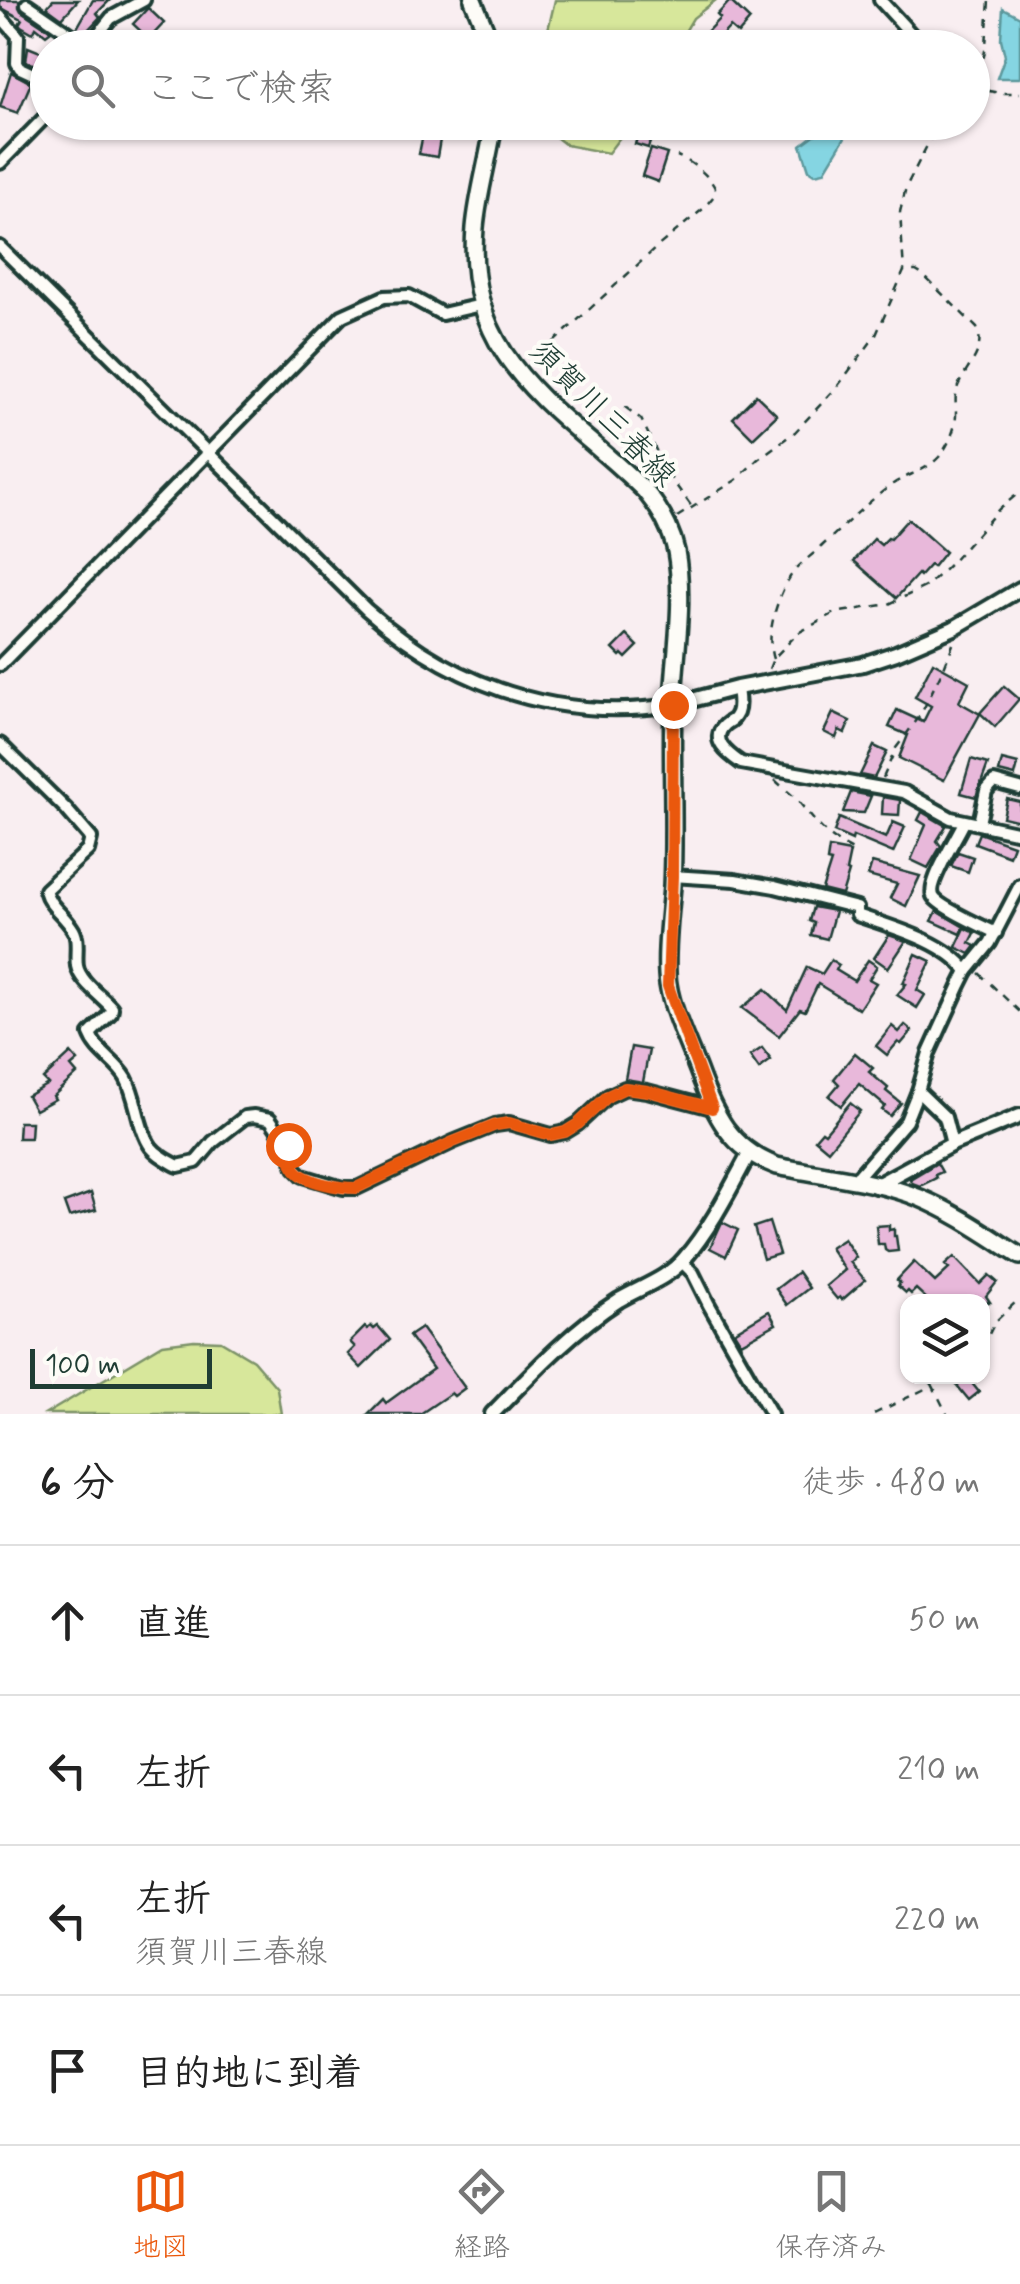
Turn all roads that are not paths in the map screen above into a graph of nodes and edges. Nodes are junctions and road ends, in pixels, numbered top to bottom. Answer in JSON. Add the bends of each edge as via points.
{"nodes":[{"id":1,"x":116,"y":0,"type":"edge"},
{"id":2,"x":144,"y":0,"type":"edge"},
{"id":3,"x":473,"y":0,"type":"edge"},
{"id":4,"x":880,"y":0,"type":"edge"},
{"id":5,"x":27,"y":4,"type":"dead end"},
{"id":6,"x":122,"y":12,"type":"junction"},
{"id":7,"x":0,"y":16,"type":"edge"},
{"id":8,"x":64,"y":30,"type":"edge"},
{"id":9,"x":99,"y":30,"type":"edge"},
{"id":10,"x":486,"y":30,"type":"edge"},
{"id":11,"x":908,"y":30,"type":"edge"},
{"id":12,"x":30,"y":73,"type":"edge"},
{"id":13,"x":30,"y":132,"type":"edge"},
{"id":14,"x":491,"y":140,"type":"edge"},
{"id":15,"x":0,"y":163,"type":"edge"},
{"id":16,"x":0,"y":247,"type":"edge"},
{"id":17,"x":482,"y":305,"type":"junction"},
{"id":18,"x":207,"y":454,"type":"junction"},
{"id":19,"x":1020,"y":589,"type":"edge"},
{"id":20,"x":0,"y":666,"type":"edge"},
{"id":21,"x":737,"y":688,"type":"junction"},
{"id":22,"x":673,"y":705,"type":"junction"},
{"id":23,"x":0,"y":744,"type":"edge"},
{"id":24,"x":1020,"y":789,"type":"edge"},
{"id":25,"x":964,"y":822,"type":"junction"},
{"id":26,"x":979,"y":823,"type":"junction"},
{"id":27,"x":1020,"y":832,"type":"edge"},
{"id":28,"x":672,"y":876,"type":"junction"},
{"id":29,"x":1020,"y":885,"type":"edge"},
{"id":30,"x":996,"y":933,"type":"junction"},
{"id":31,"x":969,"y":968,"type":"junction"},
{"id":32,"x":918,"y":1091,"type":"junction"},
{"id":33,"x":712,"y":1108,"type":"junction"},
{"id":34,"x":1020,"y":1116,"type":"edge"},
{"id":35,"x":952,"y":1144,"type":"junction"},
{"id":36,"x":750,"y":1154,"type":"junction"},
{"id":37,"x":854,"y":1180,"type":"junction"},
{"id":38,"x":874,"y":1186,"type":"junction"},
{"id":39,"x":1020,"y":1256,"type":"edge"},
{"id":40,"x":682,"y":1262,"type":"junction"},
{"id":41,"x":492,"y":1414,"type":"edge"},
{"id":42,"x":771,"y":1414,"type":"edge"}],
"edges":[{"from":1,"to":6,"type":"street"},
{"from":2,"to":6,"type":"street"},
{"from":3,"to":10,"type":"main road"},
{"from":4,"to":11,"type":"street"},
{"from":5,"to":8,"type":"street"},
{"from":6,"to":9,"type":"street"},
{"from":7,"to":12,"type":"street","via":[[18,36],[17,63]]},
{"from":13,"to":15,"type":"street"},
{"from":14,"to":17,"type":"main road","name":"須賀川三春線","via":[[476,226]]},
{"from":16,"to":18,"type":"street"},
{"from":17,"to":18,"type":"street","via":[[442,314],[409,296],[384,297],[342,316]]},
{"from":17,"to":22,"type":"main road","name":"須賀川三春線","via":[[500,350],[519,375],[637,483],[667,523],[680,575]]},
{"from":18,"to":20,"type":"street"},
{"from":18,"to":22,"type":"street","via":[[367,610],[428,656],[506,692],[560,706]]},
{"from":19,"to":21,"type":"street","via":[[954,628],[863,664]]},
{"from":21,"to":22,"type":"street"},
{"from":21,"to":25,"type":"street","via":[[736,715],[722,726],[719,740],[741,763],[904,792]]},
{"from":22,"to":28,"type":"main road","name":"須賀川三春線"},
{"from":23,"to":33,"type":"street","via":[[91,838],[88,850],[45,890],[74,930],[84,980],[112,1008],[90,1034],[94,1045],[128,1082],[149,1144],[178,1166],[196,1162],[213,1142],[254,1116],[270,1119],[303,1176],[356,1188],[496,1125],[565,1132],[625,1088]]},
{"from":24,"to":26,"type":"street","via":[[994,782]]},
{"from":25,"to":26,"type":"street"},
{"from":25,"to":30,"type":"street","via":[[932,895]]},
{"from":26,"to":27,"type":"street"},
{"from":28,"to":31,"type":"street","via":[[775,887],[857,912]]},
{"from":28,"to":33,"type":"main road","name":"須賀川三春線","via":[[668,986]]},
{"from":29,"to":30,"type":"street"},
{"from":30,"to":31,"type":"street"},
{"from":31,"to":32,"type":"street"},
{"from":32,"to":35,"type":"street","via":[[945,1117]]},
{"from":32,"to":37,"type":"street","via":[[906,1121]]},
{"from":33,"to":36,"type":"main road","name":"須賀川三春線"},
{"from":34,"to":35,"type":"street"},
{"from":35,"to":38,"type":"street"},
{"from":36,"to":37,"type":"main road","via":[[776,1166]]},
{"from":36,"to":40,"type":"street"},
{"from":37,"to":38,"type":"main road"},
{"from":38,"to":39,"type":"main road","via":[[949,1211]]},
{"from":40,"to":41,"type":"street","via":[[570,1338]]},
{"from":40,"to":42,"type":"street"}]}
